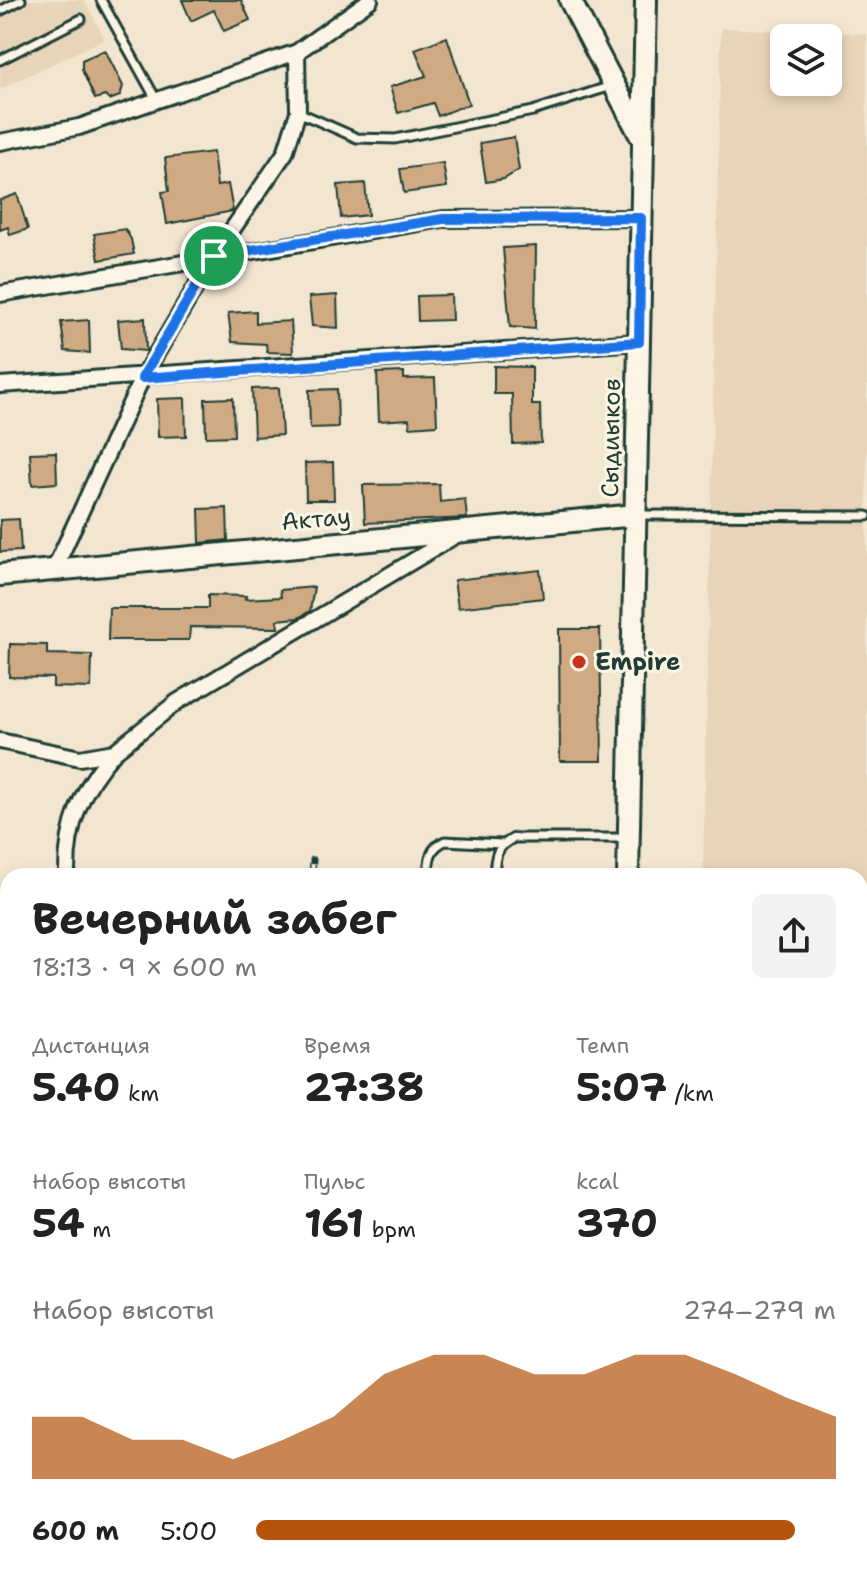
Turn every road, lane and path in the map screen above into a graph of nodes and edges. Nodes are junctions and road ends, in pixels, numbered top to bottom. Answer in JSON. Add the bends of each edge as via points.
{"nodes":[{"id":1,"x":21,"y":0,"type":"edge"},
{"id":2,"x":101,"y":0,"type":"edge"},
{"id":3,"x":370,"y":0,"type":"edge"},
{"id":4,"x":570,"y":0,"type":"edge"},
{"id":5,"x":646,"y":0,"type":"edge"},
{"id":6,"x":0,"y":11,"type":"edge"},
{"id":7,"x":81,"y":19,"type":"dead end"},
{"id":8,"x":297,"y":52,"type":"junction"},
{"id":9,"x":0,"y":60,"type":"edge"},
{"id":10,"x":614,"y":85,"type":"junction"},
{"id":11,"x":157,"y":101,"type":"junction"},
{"id":12,"x":298,"y":112,"type":"junction"},
{"id":13,"x":642,"y":139,"type":"junction"},
{"id":14,"x":0,"y":142,"type":"edge"},
{"id":15,"x":641,"y":218,"type":"junction"},
{"id":16,"x":214,"y":256,"type":"junction"},
{"id":17,"x":0,"y":294,"type":"edge"},
{"id":18,"x":639,"y":342,"type":"junction"},
{"id":19,"x":142,"y":378,"type":"junction"},
{"id":20,"x":0,"y":385,"type":"edge"},
{"id":21,"x":636,"y":515,"type":"junction"},
{"id":22,"x":867,"y":516,"type":"edge"},
{"id":23,"x":462,"y":532,"type":"junction"},
{"id":24,"x":54,"y":570,"type":"junction"},
{"id":25,"x":0,"y":575,"type":"edge"},
{"id":26,"x":0,"y":741,"type":"edge"},
{"id":27,"x":114,"y":752,"type":"junction"},
{"id":28,"x":629,"y":838,"type":"junction"},
{"id":29,"x":502,"y":844,"type":"junction"},
{"id":30,"x":67,"y":868,"type":"edge"},
{"id":31,"x":429,"y":868,"type":"edge"},
{"id":32,"x":494,"y":868,"type":"edge"},
{"id":33,"x":628,"y":868,"type":"edge"}],
"edges":[{"from":1,"to":6,"type":"lane"},
{"from":2,"to":11,"type":"lane"},
{"from":3,"to":8,"type":"street"},
{"from":4,"to":10,"type":"street"},
{"from":5,"to":13,"type":"street","name":"Сыдиыков"},
{"from":7,"to":9,"type":"lane"},
{"from":8,"to":11,"type":"street"},
{"from":8,"to":12,"type":"street"},
{"from":10,"to":12,"type":"lane","via":[[533,111],[395,139],[357,138]]},
{"from":10,"to":13,"type":"street"},
{"from":11,"to":14,"type":"street","via":[[79,127]]},
{"from":12,"to":16,"type":"street","via":[[285,153]]},
{"from":13,"to":15,"type":"street","name":"Сыдиыков"},
{"from":15,"to":16,"type":"street","via":[[443,219]]},
{"from":15,"to":18,"type":"street","name":"Сыдиыков"},
{"from":16,"to":17,"type":"street"},
{"from":16,"to":19,"type":"street"},
{"from":18,"to":19,"type":"street"},
{"from":18,"to":21,"type":"street","name":"Сыдиыков"},
{"from":19,"to":20,"type":"street"},
{"from":19,"to":24,"type":"street"},
{"from":21,"to":22,"type":"lane"},
{"from":21,"to":23,"type":"street","name":"Актау"},
{"from":21,"to":28,"type":"street","name":"Сыдиыков"},
{"from":23,"to":24,"type":"street","name":"Актау"},
{"from":23,"to":27,"type":"street","via":[[177,702]]},
{"from":24,"to":25,"type":"street","name":"Актау"},
{"from":26,"to":27,"type":"street","via":[[80,758]]},
{"from":27,"to":30,"type":"street","via":[[76,806]]},
{"from":28,"to":29,"type":"lane","via":[[533,836]]},
{"from":28,"to":33,"type":"street","name":"Сыдиыков"},
{"from":29,"to":31,"type":"lane","via":[[445,841],[431,852]]},
{"from":29,"to":32,"type":"lane"}]}
